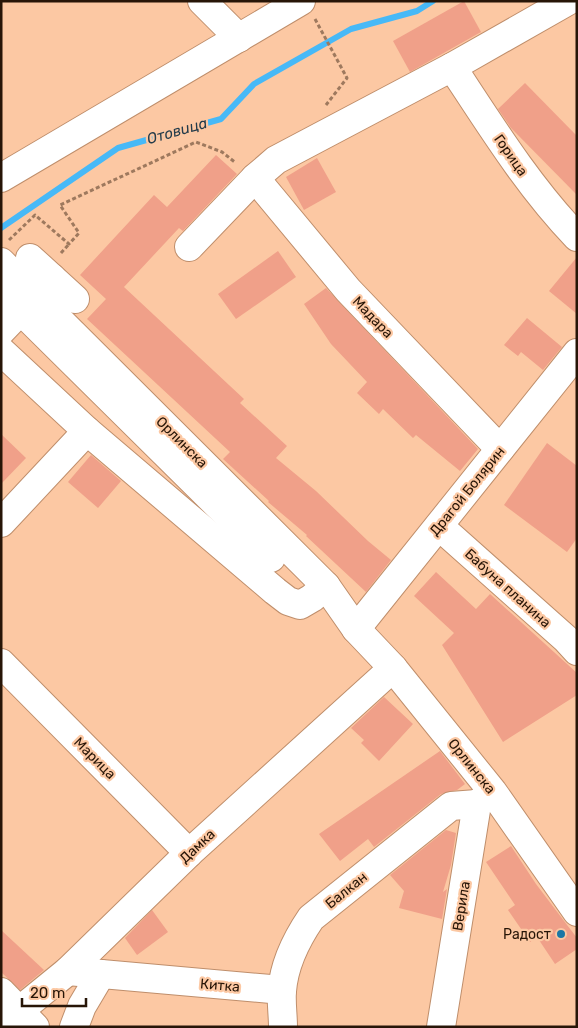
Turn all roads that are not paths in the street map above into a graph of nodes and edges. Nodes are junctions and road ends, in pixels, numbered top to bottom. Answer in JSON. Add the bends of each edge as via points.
{"nodes":[{"id":1,"x":202,"y":1,"type":"edge"},
{"id":2,"x":301,"y":1,"type":"edge"},
{"id":3,"x":568,"y":1,"type":"edge"},
{"id":4,"x":239,"y":38,"type":"junction"},
{"id":5,"x":452,"y":67,"type":"junction"},
{"id":6,"x":1,"y":178,"type":"edge"},
{"id":7,"x":255,"y":178,"type":"junction"},
{"id":8,"x":577,"y":237,"type":"edge"},
{"id":9,"x":189,"y":247,"type":"dead end"},
{"id":10,"x":5,"y":251,"type":"edge"},
{"id":11,"x":30,"y":258,"type":"dead end"},
{"id":12,"x":1,"y":291,"type":"edge"},
{"id":13,"x":36,"y":295,"type":"junction"},
{"id":14,"x":75,"y":299,"type":"dead end"},
{"id":15,"x":1,"y":331,"type":"edge"},
{"id":16,"x":1,"y":351,"type":"edge"},
{"id":17,"x":577,"y":352,"type":"edge"},
{"id":18,"x":87,"y":431,"type":"junction"},
{"id":19,"x":500,"y":449,"type":"junction"},
{"id":20,"x":1,"y":523,"type":"edge"},
{"id":21,"x":439,"y":526,"type":"junction"},
{"id":22,"x":319,"y":592,"type":"junction"},
{"id":23,"x":356,"y":629,"type":"junction"},
{"id":24,"x":577,"y":651,"type":"edge"},
{"id":25,"x":1,"y":663,"type":"edge"},
{"id":26,"x":394,"y":668,"type":"junction"},
{"id":27,"x":485,"y":798,"type":"junction"},
{"id":28,"x":189,"y":853,"type":"junction"},
{"id":29,"x":577,"y":912,"type":"edge"},
{"id":30,"x":68,"y":971,"type":"junction"},
{"id":31,"x":101,"y":974,"type":"junction"},
{"id":32,"x":282,"y":990,"type":"junction"},
{"id":33,"x":15,"y":1014,"type":"edge"},
{"id":34,"x":74,"y":1027,"type":"edge"},
{"id":35,"x":283,"y":1027,"type":"edge"},
{"id":36,"x":441,"y":1027,"type":"edge"}],
"edges":[{"from":1,"to":4,"type":"street"},
{"from":2,"to":4,"type":"street"},
{"from":3,"to":5,"type":"street"},
{"from":4,"to":6,"type":"street"},
{"from":5,"to":7,"type":"street","via":[[276,160]]},
{"from":5,"to":8,"type":"street","name":"Горица","via":[[519,167]]},
{"from":7,"to":9,"type":"street"},
{"from":7,"to":19,"type":"street","name":"Мадара","via":[[348,290]]},
{"from":10,"to":13,"type":"street","name":"Орлинска"},
{"from":11,"to":13,"type":"street"},
{"from":12,"to":13,"type":"street","name":"Орлинска"},
{"from":13,"to":14,"type":"street"},
{"from":13,"to":15,"type":"street"},
{"from":13,"to":22,"type":"street","name":"Орлинска"},
{"from":16,"to":18,"type":"street"},
{"from":17,"to":19,"type":"street","name":"Драгой Болярин"},
{"from":18,"to":20,"type":"street"},
{"from":18,"to":22,"type":"street","via":[[288,601],[300,604]]},
{"from":19,"to":21,"type":"street","name":"Драгой Болярин"},
{"from":21,"to":23,"type":"street","name":"Драгой Болярин"},
{"from":21,"to":24,"type":"street","name":"Бабуна планина"},
{"from":22,"to":23,"type":"street","name":"Орлинска"},
{"from":23,"to":26,"type":"street","name":"Орлинска"},
{"from":25,"to":28,"type":"street","name":"Марица"},
{"from":26,"to":27,"type":"street","name":"Орлинска"},
{"from":26,"to":28,"type":"street","name":"Дамка"},
{"from":27,"to":29,"type":"street","name":"Орлинска"},
{"from":27,"to":32,"type":"street","name":"Балкан","via":[[451,806],[311,918],[297,939]]},
{"from":27,"to":36,"type":"street","name":"Верила"},
{"from":28,"to":30,"type":"street","name":"Дамка"},
{"from":30,"to":31,"type":"street","name":"Китка"},
{"from":30,"to":33,"type":"street","name":"Дамка"},
{"from":31,"to":32,"type":"street","name":"Китка"},
{"from":31,"to":34,"type":"street"},
{"from":32,"to":35,"type":"street","name":"Балкан"}]}
